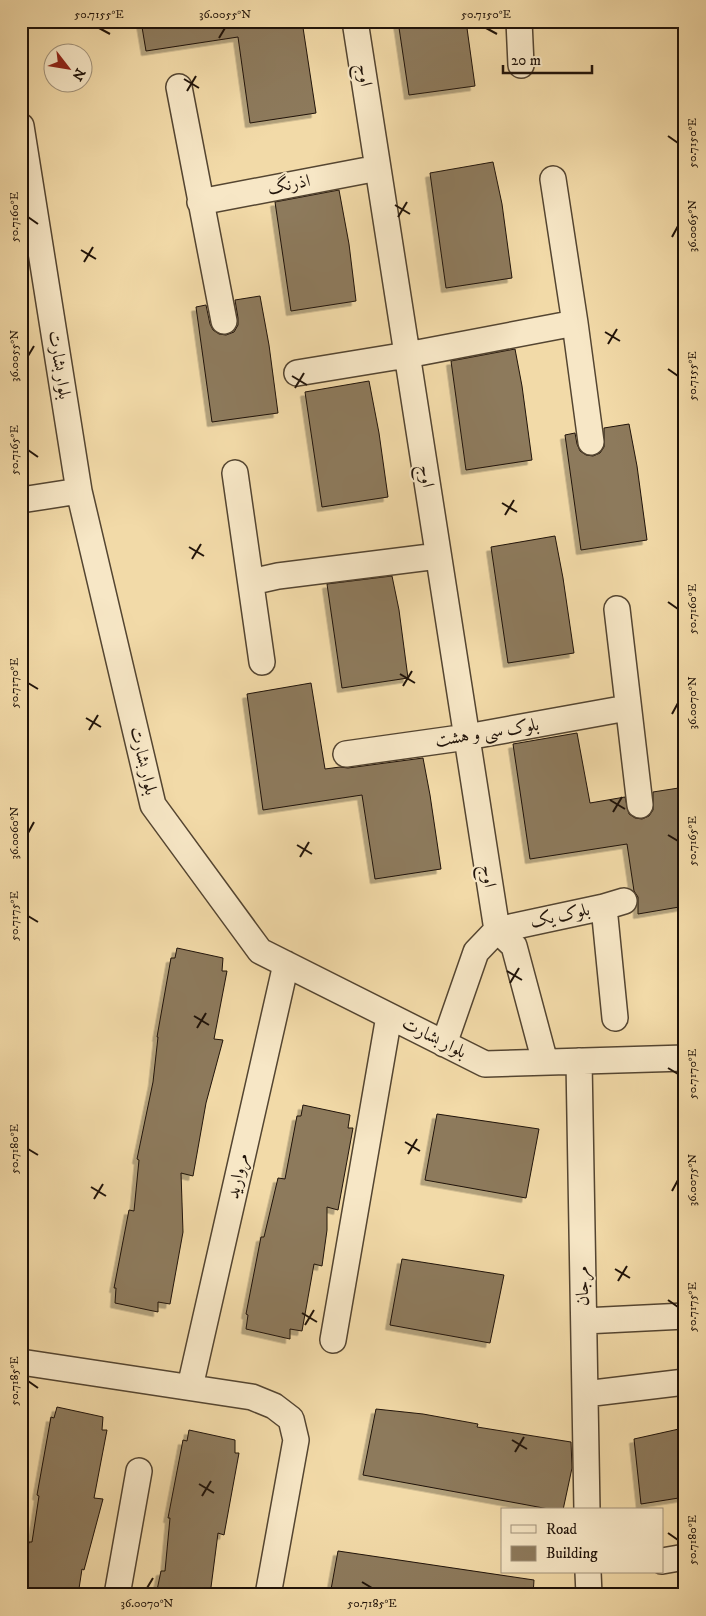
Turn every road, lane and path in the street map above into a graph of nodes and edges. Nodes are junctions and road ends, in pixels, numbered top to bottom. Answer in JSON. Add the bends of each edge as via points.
{"nodes":[{"id":1,"x":355,"y":21,"type":"edge"},
{"id":2,"x":519,"y":21,"type":"edge"},
{"id":3,"x":522,"y":65,"type":"dead end"},
{"id":4,"x":179,"y":88,"type":"dead end"},
{"id":5,"x":21,"y":126,"type":"edge"},
{"id":6,"x":378,"y":168,"type":"junction"},
{"id":7,"x":553,"y":178,"type":"dead end"},
{"id":8,"x":200,"y":202,"type":"junction"},
{"id":9,"x":224,"y":321,"type":"dead end"},
{"id":10,"x":576,"y":323,"type":"junction"},
{"id":11,"x":407,"y":355,"type":"junction"},
{"id":12,"x":297,"y":373,"type":"dead end"},
{"id":13,"x":591,"y":442,"type":"dead end"},
{"id":14,"x":235,"y":473,"type":"dead end"},
{"id":15,"x":79,"y":492,"type":"junction"},
{"id":16,"x":21,"y":500,"type":"edge"},
{"id":17,"x":438,"y":556,"type":"junction"},
{"id":18,"x":251,"y":582,"type":"junction"},
{"id":19,"x":617,"y":609,"type":"dead end"},
{"id":20,"x":262,"y":662,"type":"dead end"},
{"id":21,"x":628,"y":708,"type":"junction"},
{"id":22,"x":467,"y":737,"type":"junction"},
{"id":23,"x":346,"y":754,"type":"dead end"},
{"id":24,"x":640,"y":805,"type":"dead end"},
{"id":25,"x":496,"y":930,"type":"junction"},
{"id":26,"x":286,"y":964,"type":"junction"},
{"id":27,"x":389,"y":1016,"type":"junction"},
{"id":28,"x":615,"y":1018,"type":"dead end"},
{"id":29,"x":444,"y":1044,"type":"junction"},
{"id":30,"x":685,"y":1058,"type":"edge"},
{"id":31,"x":579,"y":1061,"type":"junction"},
{"id":32,"x":545,"y":1062,"type":"junction"},
{"id":33,"x":685,"y":1316,"type":"edge"},
{"id":34,"x":584,"y":1321,"type":"junction"},
{"id":35,"x":332,"y":1340,"type":"dead end"},
{"id":36,"x":21,"y":1362,"type":"edge"},
{"id":37,"x":685,"y":1382,"type":"edge"},
{"id":38,"x":190,"y":1387,"type":"junction"},
{"id":39,"x":585,"y":1394,"type":"junction"},
{"id":40,"x":139,"y":1471,"type":"dead end"},
{"id":41,"x":587,"y":1508,"type":"edge"},
{"id":42,"x":685,"y":1557,"type":"edge"},
{"id":43,"x":664,"y":1561,"type":"edge"},
{"id":44,"x":589,"y":1574,"type":"edge"},
{"id":45,"x":117,"y":1595,"type":"edge"},
{"id":46,"x":268,"y":1595,"type":"edge"},
{"id":47,"x":589,"y":1595,"type":"edge"}],
"edges":[{"from":1,"to":6,"type":"street","name":"اوج"},
{"from":2,"to":3,"type":"street"},
{"from":4,"to":8,"type":"street"},
{"from":5,"to":15,"type":"street","name":"بلوار بشارت"},
{"from":6,"to":8,"type":"street","name":"اذرنگ"},
{"from":6,"to":11,"type":"street","name":"اوج"},
{"from":7,"to":10,"type":"street"},
{"from":8,"to":9,"type":"street"},
{"from":10,"to":11,"type":"street"},
{"from":10,"to":13,"type":"street"},
{"from":11,"to":12,"type":"street"},
{"from":11,"to":17,"type":"street","name":"اوج"},
{"from":14,"to":18,"type":"street"},
{"from":15,"to":16,"type":"street"},
{"from":15,"to":26,"type":"street","name":"بلوار بشارت","via":[[153,805],[260,951]]},
{"from":17,"to":18,"type":"street"},
{"from":17,"to":22,"type":"street","name":"اوج"},
{"from":18,"to":20,"type":"street"},
{"from":19,"to":21,"type":"street"},
{"from":21,"to":22,"type":"street","name":"بلوک سی و هشت"},
{"from":21,"to":24,"type":"street"},
{"from":22,"to":23,"type":"street","name":"بلوک سی و هشت"},
{"from":22,"to":25,"type":"street","name":"اوج"},
{"from":25,"to":28,"type":"street","name":"بلوک یک","via":[[614,904]]},
{"from":25,"to":29,"type":"street","via":[[476,952]]},
{"from":25,"to":32,"type":"street","via":[[514,946]]},
{"from":26,"to":27,"type":"street","name":"بلوار بشارت"},
{"from":26,"to":38,"type":"street","name":"مروارید"},
{"from":27,"to":29,"type":"street","name":"بلوار بشارت"},
{"from":27,"to":35,"type":"street"},
{"from":29,"to":32,"type":"street","name":"بلوار بشارت","via":[[485,1064]]},
{"from":30,"to":31,"type":"street","name":"بلوار بشارت"},
{"from":31,"to":32,"type":"street","name":"بلوار بشارت"},
{"from":31,"to":34,"type":"street","name":"مرجان"},
{"from":33,"to":34,"type":"street"},
{"from":34,"to":39,"type":"street","name":"مرجان"},
{"from":36,"to":38,"type":"street"},
{"from":37,"to":39,"type":"street"},
{"from":38,"to":46,"type":"street","via":[[252,1397],[274,1406],[291,1419],[296,1440]]},
{"from":39,"to":41,"type":"street","name":"مرجان"},
{"from":40,"to":45,"type":"street"},
{"from":42,"to":43,"type":"street"},
{"from":44,"to":47,"type":"street"}]}
